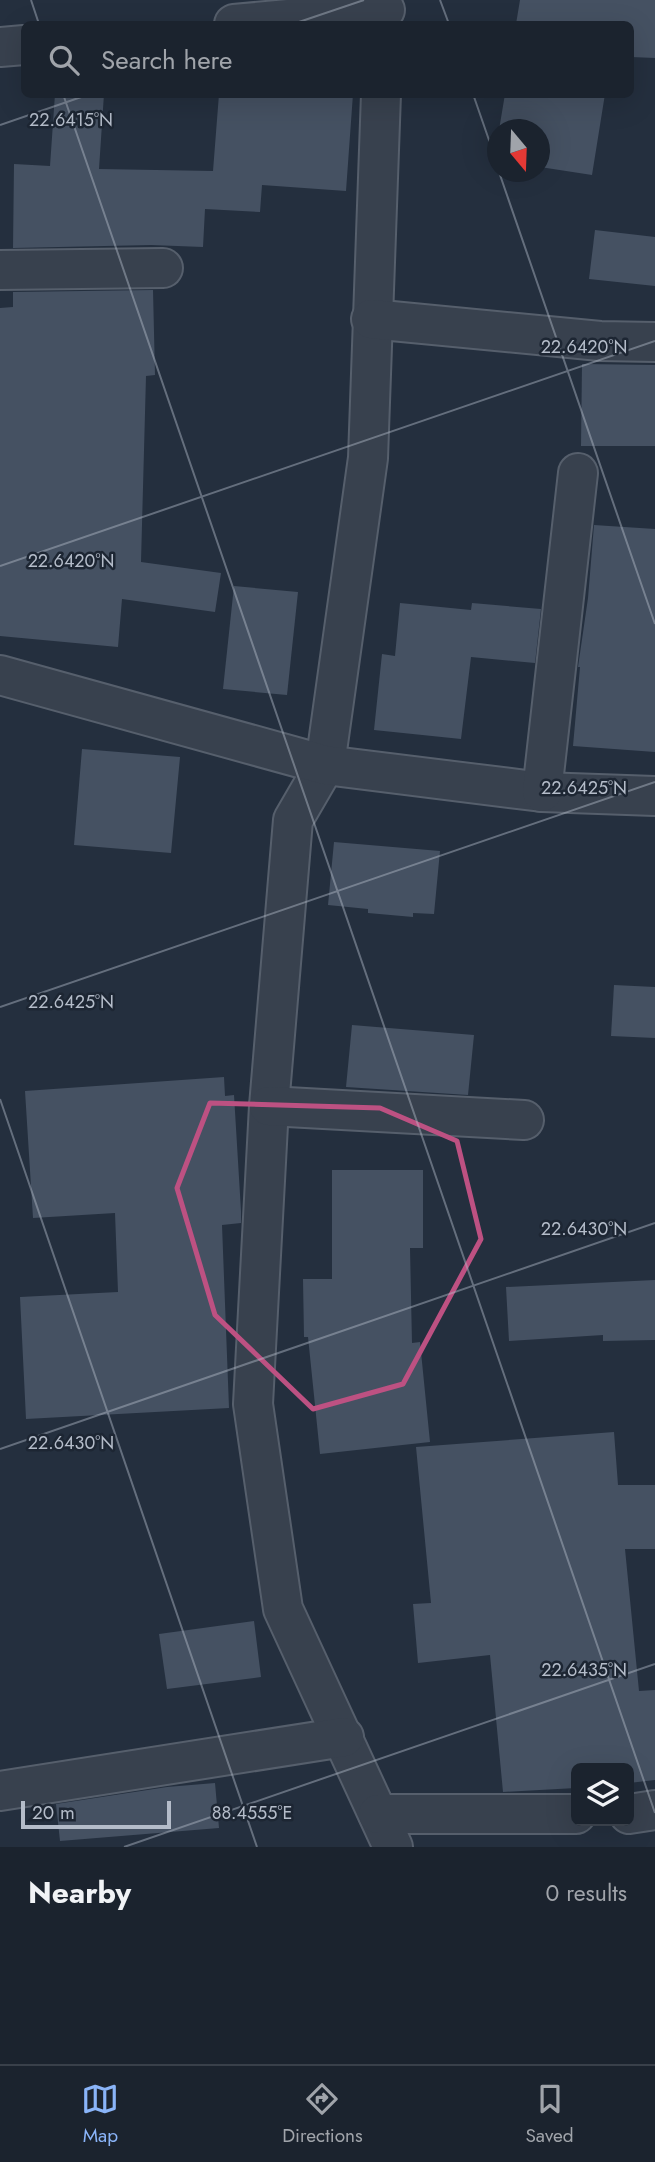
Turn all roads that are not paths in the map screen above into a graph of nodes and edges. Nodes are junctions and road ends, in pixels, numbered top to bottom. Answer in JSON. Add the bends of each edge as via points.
{"nodes":[{"id":1,"x":384,"y":11,"type":"edge"},
{"id":2,"x":269,"y":21,"type":"edge"},
{"id":3,"x":21,"y":45,"type":"edge"},
{"id":4,"x":0,"y":47,"type":"edge"},
{"id":5,"x":381,"y":98,"type":"edge"},
{"id":6,"x":163,"y":268,"type":"dead end"},
{"id":7,"x":0,"y":271,"type":"edge"},
{"id":8,"x":371,"y":319,"type":"junction"},
{"id":9,"x":655,"y":342,"type":"edge"},
{"id":10,"x":578,"y":472,"type":"dead end"},
{"id":11,"x":0,"y":675,"type":"edge"},
{"id":12,"x":325,"y":765,"type":"junction"},
{"id":13,"x":542,"y":792,"type":"junction"},
{"id":14,"x":655,"y":796,"type":"edge"},
{"id":15,"x":269,"y":1106,"type":"junction"},
{"id":16,"x":524,"y":1120,"type":"dead end"},
{"id":17,"x":344,"y":1737,"type":"junction"},
{"id":18,"x":0,"y":1791,"type":"edge"},
{"id":19,"x":655,"y":1810,"type":"edge"},
{"id":20,"x":634,"y":1813,"type":"edge"},
{"id":21,"x":571,"y":1814,"type":"edge"},
{"id":22,"x":386,"y":1830,"type":"edge"}],
"edges":[{"from":1,"to":2,"type":"street"},
{"from":3,"to":4,"type":"street"},
{"from":5,"to":8,"type":"street"},
{"from":6,"to":7,"type":"street"},
{"from":8,"to":9,"type":"street"},
{"from":8,"to":12,"type":"street","via":[[368,458]]},
{"from":10,"to":13,"type":"street"},
{"from":11,"to":12,"type":"street"},
{"from":12,"to":13,"type":"street"},
{"from":12,"to":15,"type":"street","via":[[293,820]]},
{"from":13,"to":14,"type":"street"},
{"from":15,"to":16,"type":"street"},
{"from":15,"to":17,"type":"street","via":[[253,1404],[283,1609]]},
{"from":17,"to":18,"type":"street"},
{"from":17,"to":22,"type":"street"},
{"from":19,"to":20,"type":"street"},
{"from":21,"to":22,"type":"street"}]}
